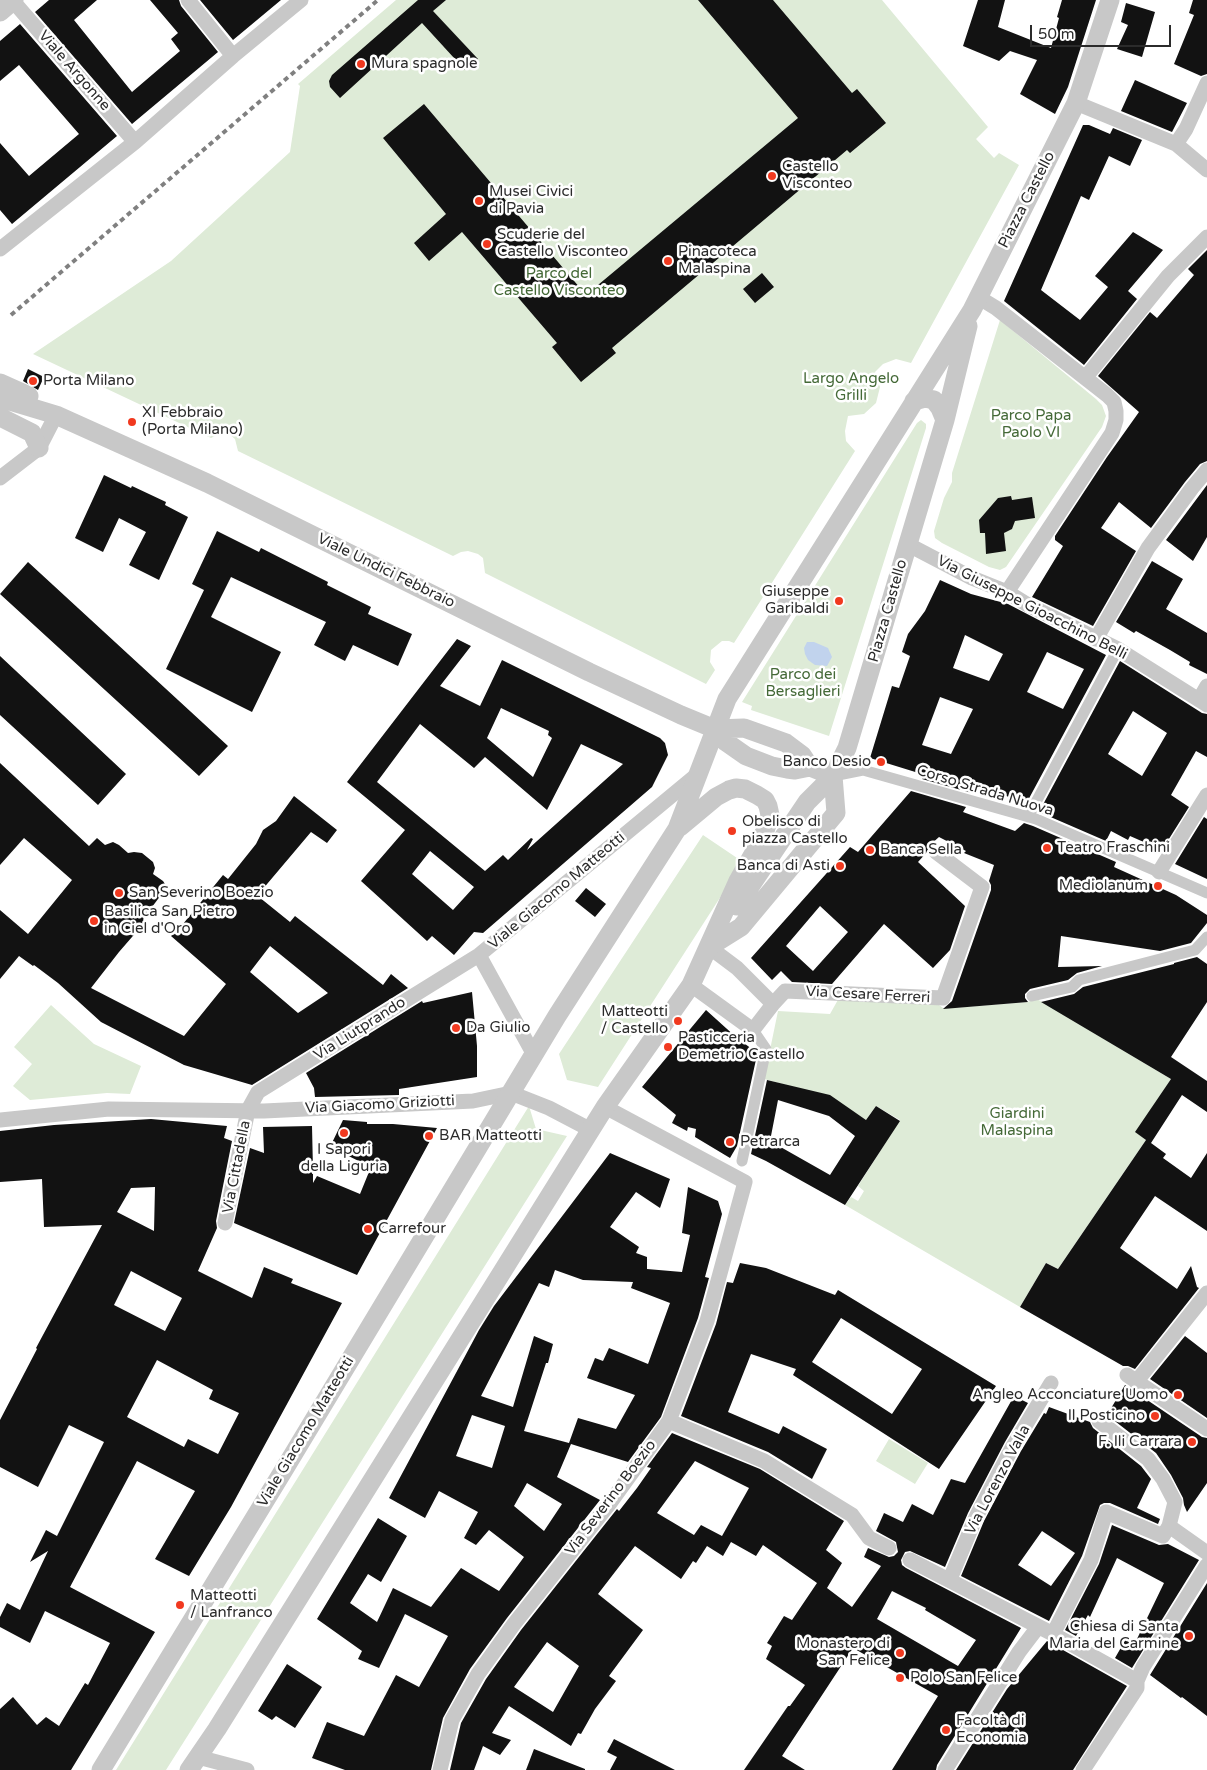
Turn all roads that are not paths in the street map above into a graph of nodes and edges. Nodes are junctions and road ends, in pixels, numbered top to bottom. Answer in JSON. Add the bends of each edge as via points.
{"nodes":[{"id":1,"x":13,"y":0,"type":"edge"},
{"id":2,"x":188,"y":0,"type":"edge"},
{"id":3,"x":301,"y":0,"type":"edge"},
{"id":4,"x":1110,"y":0,"type":"edge"},
{"id":5,"x":0,"y":12,"type":"edge"},
{"id":6,"x":233,"y":56,"type":"junction"},
{"id":7,"x":1207,"y":83,"type":"edge"},
{"id":8,"x":1076,"y":103,"type":"junction"},
{"id":9,"x":135,"y":142,"type":"junction"},
{"id":10,"x":1176,"y":144,"type":"junction"},
{"id":11,"x":1207,"y":170,"type":"edge"},
{"id":12,"x":1207,"y":237,"type":"edge"},
{"id":13,"x":3,"y":247,"type":"edge"},
{"id":14,"x":975,"y":304,"type":"junction"},
{"id":15,"x":1085,"y":378,"type":"junction"},
{"id":16,"x":0,"y":383,"type":"edge"},
{"id":17,"x":0,"y":398,"type":"edge"},
{"id":18,"x":914,"y":401,"type":"junction"},
{"id":19,"x":56,"y":415,"type":"junction"},
{"id":20,"x":0,"y":416,"type":"edge"},
{"id":21,"x":945,"y":420,"type":"junction"},
{"id":22,"x":40,"y":448,"type":"junction"},
{"id":23,"x":1207,"y":470,"type":"edge"},
{"id":24,"x":0,"y":478,"type":"edge"},
{"id":25,"x":907,"y":544,"type":"junction"},
{"id":26,"x":1007,"y":592,"type":"junction"},
{"id":27,"x":1096,"y":639,"type":"junction"},
{"id":28,"x":1118,"y":649,"type":"junction"},
{"id":29,"x":1207,"y":686,"type":"edge"},
{"id":30,"x":1203,"y":702,"type":"edge"},
{"id":31,"x":715,"y":729,"type":"junction"},
{"id":32,"x":810,"y":767,"type":"junction"},
{"id":33,"x":699,"y":773,"type":"junction"},
{"id":34,"x":833,"y":776,"type":"junction"},
{"id":35,"x":1207,"y":795,"type":"edge"},
{"id":36,"x":1028,"y":817,"type":"junction"},
{"id":37,"x":677,"y":829,"type":"junction"},
{"id":38,"x":936,"y":852,"type":"dead end"},
{"id":39,"x":1159,"y":872,"type":"junction"},
{"id":40,"x":1207,"y":893,"type":"edge"},
{"id":41,"x":1206,"y":941,"type":"edge"},
{"id":42,"x":709,"y":947,"type":"junction"},
{"id":43,"x":479,"y":955,"type":"junction"},
{"id":44,"x":691,"y":985,"type":"junction"},
{"id":45,"x":1032,"y":996,"type":"dead end"},
{"id":46,"x":773,"y":1004,"type":"junction"},
{"id":47,"x":753,"y":1030,"type":"junction"},
{"id":48,"x":534,"y":1055,"type":"junction"},
{"id":49,"x":511,"y":1093,"type":"junction"},
{"id":50,"x":606,"y":1106,"type":"junction"},
{"id":51,"x":248,"y":1110,"type":"junction"},
{"id":52,"x":0,"y":1120,"type":"edge"},
{"id":53,"x":591,"y":1130,"type":"junction"},
{"id":54,"x":742,"y":1161,"type":"dead end"},
{"id":55,"x":225,"y":1223,"type":"dead end"},
{"id":56,"x":1207,"y":1293,"type":"edge"},
{"id":57,"x":1051,"y":1383,"type":"dead end"},
{"id":58,"x":669,"y":1421,"type":"junction"},
{"id":59,"x":1099,"y":1421,"type":"dead end"},
{"id":60,"x":1207,"y":1429,"type":"edge"},
{"id":61,"x":1169,"y":1526,"type":"junction"},
{"id":62,"x":889,"y":1548,"type":"dead end"},
{"id":63,"x":1207,"y":1553,"type":"edge"},
{"id":64,"x":910,"y":1560,"type":"dead end"},
{"id":65,"x":1207,"y":1565,"type":"edge"},
{"id":66,"x":950,"y":1579,"type":"junction"},
{"id":67,"x":1038,"y":1628,"type":"junction"},
{"id":68,"x":1053,"y":1634,"type":"junction"},
{"id":69,"x":1137,"y":1681,"type":"junction"},
{"id":70,"x":194,"y":1763,"type":"edge"},
{"id":71,"x":101,"y":1770,"type":"edge"},
{"id":72,"x":247,"y":1770,"type":"edge"},
{"id":73,"x":440,"y":1770,"type":"edge"},
{"id":74,"x":945,"y":1770,"type":"edge"},
{"id":75,"x":1083,"y":1770,"type":"edge"}],
"edges":[{"from":1,"to":5,"type":"street"},
{"from":1,"to":9,"type":"street","name":"Viale Argonne"},
{"from":2,"to":6,"type":"street"},
{"from":3,"to":6,"type":"street"},
{"from":4,"to":8,"type":"street","name":"Piazza Castello"},
{"from":6,"to":9,"type":"street"},
{"from":7,"to":10,"type":"street"},
{"from":8,"to":10,"type":"street"},
{"from":8,"to":14,"type":"street","name":"Piazza Castello"},
{"from":9,"to":13,"type":"street"},
{"from":10,"to":11,"type":"street"},
{"from":12,"to":15,"type":"street","via":[[1168,276]]},
{"from":14,"to":15,"type":"street","via":[[996,308]]},
{"from":14,"to":18,"type":"street","name":"Piazza Castello"},
{"from":14,"to":21,"type":"street","name":"Piazza Castello"},
{"from":15,"to":26,"type":"street","via":[[1114,402],[1116,420],[1112,432]]},
{"from":16,"to":19,"type":"street","name":"Viale Undici Febbraio","via":[[43,402]]},
{"from":17,"to":19,"type":"street","name":"Viale Undici Febbraio"},
{"from":18,"to":21,"type":"street","via":[[934,400]]},
{"from":18,"to":31,"type":"street","name":"Piazza Castello","via":[[727,700]]},
{"from":19,"to":22,"type":"street"},
{"from":19,"to":31,"type":"street","name":"Viale Undici Febbraio","via":[[207,483],[590,672]]},
{"from":20,"to":22,"type":"street","via":[[32,433]]},
{"from":21,"to":25,"type":"street","name":"Piazza Castello"},
{"from":22,"to":24,"type":"street"},
{"from":23,"to":27,"type":"street","via":[[1148,548]]},
{"from":25,"to":26,"type":"street","name":"Via Giuseppe Gioacchino Belli","via":[[972,578]]},
{"from":25,"to":34,"type":"street","name":"Piazza Castello","via":[[853,730]]},
{"from":26,"to":27,"type":"street","name":"Via Giuseppe Gioacchino Belli"},
{"from":27,"to":28,"type":"street","name":"Via Giuseppe Gioacchino Belli"},
{"from":28,"to":30,"type":"street","name":"Via Giuseppe Gioacchino Belli"},
{"from":28,"to":36,"type":"street"},
{"from":29,"to":30,"type":"street"},
{"from":31,"to":32,"type":"street","via":[[726,742],[746,756],[787,769]]},
{"from":31,"to":32,"type":"street","via":[[744,728],[786,743],[802,755]]},
{"from":31,"to":33,"type":"street","name":"Viale Giacomo Matteotti"},
{"from":32,"to":34,"type":"street"},
{"from":33,"to":37,"type":"street","name":"Viale Giacomo Matteotti"},
{"from":33,"to":43,"type":"street","name":"Viale Giacomo Matteotti"},
{"from":34,"to":36,"type":"street","name":"Corso Strada Nuova","via":[[863,770]]},
{"from":34,"to":42,"type":"street","name":"Viale Giacomo Matteotti","via":[[807,802]]},
{"from":34,"to":42,"type":"street","via":[[836,813],[741,927]]},
{"from":35,"to":39,"type":"street"},
{"from":36,"to":39,"type":"street","name":"Corso Strada Nuova"},
{"from":37,"to":42,"type":"street","name":"Viale Giacomo Matteotti","via":[[716,797],[736,788],[757,795],[768,806],[770,815],[765,831]]},
{"from":37,"to":48,"type":"street","name":"Viale Giacomo Matteotti"},
{"from":38,"to":46,"type":"street","name":"Via Cesare Ferreri","via":[[982,886],[943,998],[785,991]]},
{"from":39,"to":40,"type":"street","name":"Corso Strada Nuova"},
{"from":41,"to":45,"type":"street","via":[[1195,950],[1079,980],[1072,987]]},
{"from":42,"to":44,"type":"street","name":"Viale Giacomo Matteotti"},
{"from":42,"to":46,"type":"street","via":[[737,968]]},
{"from":43,"to":48,"type":"street","name":"Viale Giacomo Matteotti"},
{"from":43,"to":51,"type":"street","name":"Via Liutprando","via":[[258,1092]]},
{"from":44,"to":47,"type":"street"},
{"from":44,"to":50,"type":"street","name":"Viale Giacomo Matteotti"},
{"from":46,"to":47,"type":"street"},
{"from":47,"to":54,"type":"street","via":[[766,1049]]},
{"from":48,"to":49,"type":"street","name":"Viale Giacomo Matteotti"},
{"from":49,"to":51,"type":"street","name":"Via Giacomo Griziotti","via":[[473,1101]]},
{"from":49,"to":53,"type":"street"},
{"from":49,"to":71,"type":"street","name":"Viale Giacomo Matteotti"},
{"from":50,"to":53,"type":"street","name":"Viale Giacomo Matteotti"},
{"from":50,"to":58,"type":"street","name":"Via Severino Boezio","via":[[745,1182],[708,1321]]},
{"from":51,"to":52,"type":"street","name":"Via Giacomo Griziotti","via":[[109,1109]]},
{"from":51,"to":55,"type":"street","name":"Via Cittadella"},
{"from":53,"to":70,"type":"street","name":"Viale Giacomo Matteotti"},
{"from":56,"to":60,"type":"street","via":[[1131,1378]]},
{"from":57,"to":66,"type":"street","name":"Via Lorenzo Valla","via":[[976,1517]]},
{"from":58,"to":62,"type":"street","via":[[764,1461],[852,1515],[869,1538]]},
{"from":58,"to":73,"type":"street","name":"Via Severino Boezio","via":[[478,1674],[452,1720]]},
{"from":59,"to":61,"type":"street","via":[[1148,1459],[1163,1479],[1175,1502]]},
{"from":61,"to":63,"type":"street"},
{"from":61,"to":68,"type":"street","via":[[1163,1536],[1106,1512],[1091,1560]]},
{"from":64,"to":66,"type":"street"},
{"from":65,"to":69,"type":"street"},
{"from":66,"to":67,"type":"street"},
{"from":67,"to":68,"type":"street"},
{"from":67,"to":74,"type":"street","via":[[1019,1652]]},
{"from":68,"to":69,"type":"street"},
{"from":69,"to":75,"type":"street","via":[[1137,1688]]},
{"from":70,"to":72,"type":"street"}]}
